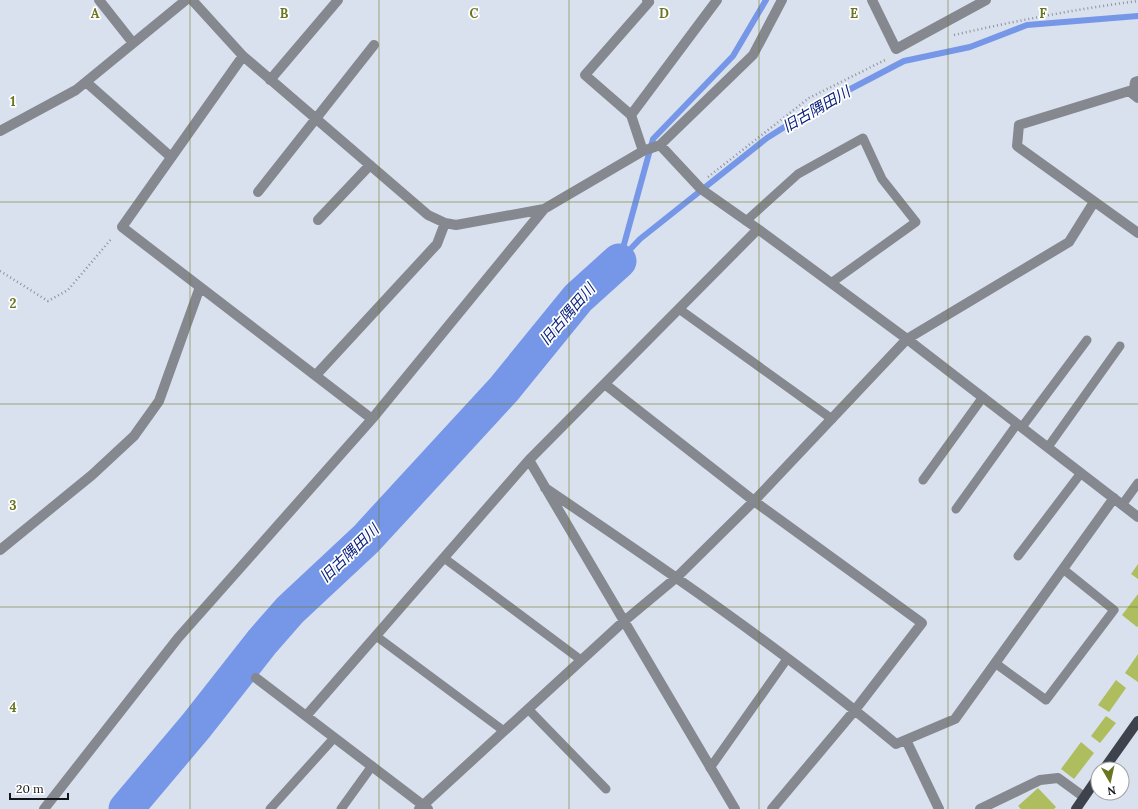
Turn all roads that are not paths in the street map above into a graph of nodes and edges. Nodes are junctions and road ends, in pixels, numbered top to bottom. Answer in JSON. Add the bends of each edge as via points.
{"nodes":[{"id":1,"x":99,"y":0,"type":"edge"},
{"id":2,"x":192,"y":0,"type":"edge"},
{"id":3,"x":338,"y":0,"type":"edge"},
{"id":4,"x":647,"y":0,"type":"edge"},
{"id":5,"x":717,"y":0,"type":"edge"},
{"id":6,"x":782,"y":0,"type":"edge"},
{"id":7,"x":872,"y":0,"type":"edge"},
{"id":8,"x":986,"y":0,"type":"edge"},
{"id":9,"x":182,"y":1,"type":"edge"},
{"id":10,"x":133,"y":43,"type":"junction"},
{"id":11,"x":374,"y":45,"type":"dead end"},
{"id":12,"x":243,"y":56,"type":"junction"},
{"id":13,"x":270,"y":80,"type":"junction"},
{"id":14,"x":1138,"y":81,"type":"edge"},
{"id":15,"x":86,"y":82,"type":"junction"},
{"id":16,"x":1136,"y":96,"type":"edge"},
{"id":17,"x":631,"y":115,"type":"junction"},
{"id":18,"x":316,"y":119,"type":"junction"},
{"id":19,"x":0,"y":131,"type":"edge"},
{"id":20,"x":660,"y":145,"type":"junction"},
{"id":21,"x":644,"y":151,"type":"junction"},
{"id":22,"x":171,"y":157,"type":"junction"},
{"id":23,"x":370,"y":165,"type":"junction"},
{"id":24,"x":258,"y":192,"type":"dead end"},
{"id":25,"x":1094,"y":202,"type":"junction"},
{"id":26,"x":544,"y":209,"type":"junction"},
{"id":27,"x":318,"y":220,"type":"dead end"},
{"id":28,"x":746,"y":220,"type":"junction"},
{"id":29,"x":445,"y":224,"type":"junction"},
{"id":30,"x":758,"y":229,"type":"junction"},
{"id":31,"x":1138,"y":233,"type":"edge"},
{"id":32,"x":831,"y":283,"type":"junction"},
{"id":33,"x":200,"y":287,"type":"junction"},
{"id":34,"x":680,"y":310,"type":"junction"},
{"id":35,"x":907,"y":339,"type":"junction"},
{"id":36,"x":1086,"y":340,"type":"dead end"},
{"id":37,"x":1120,"y":346,"type":"dead end"},
{"id":38,"x":316,"y":375,"type":"junction"},
{"id":39,"x":606,"y":385,"type":"junction"},
{"id":40,"x":983,"y":397,"type":"junction"},
{"id":41,"x":372,"y":419,"type":"junction"},
{"id":42,"x":832,"y":419,"type":"junction"},
{"id":43,"x":1020,"y":426,"type":"junction"},
{"id":44,"x":1048,"y":448,"type":"junction"},
{"id":45,"x":529,"y":460,"type":"junction"},
{"id":46,"x":1081,"y":473,"type":"junction"},
{"id":47,"x":923,"y":480,"type":"dead end"},
{"id":48,"x":1138,"y":483,"type":"edge"},
{"id":49,"x":545,"y":488,"type":"junction"},
{"id":50,"x":754,"y":501,"type":"junction"},
{"id":51,"x":1118,"y":502,"type":"junction"},
{"id":52,"x":956,"y":509,"type":"dead end"},
{"id":53,"x":1138,"y":517,"type":"edge"},
{"id":54,"x":0,"y":550,"type":"edge"},
{"id":55,"x":1018,"y":556,"type":"dead end"},
{"id":56,"x":444,"y":558,"type":"junction"},
{"id":57,"x":1063,"y":569,"type":"junction"},
{"id":58,"x":677,"y":577,"type":"junction"},
{"id":59,"x":623,"y":622,"type":"junction"},
{"id":60,"x":376,"y":636,"type":"junction"},
{"id":61,"x":787,"y":659,"type":"junction"},
{"id":62,"x":581,"y":660,"type":"junction"},
{"id":63,"x":995,"y":663,"type":"junction"},
{"id":64,"x":256,"y":678,"type":"dead end"},
{"id":65,"x":528,"y":709,"type":"junction"},
{"id":66,"x":855,"y":710,"type":"junction"},
{"id":67,"x":306,"y":716,"type":"junction"},
{"id":68,"x":1138,"y":721,"type":"edge"},
{"id":69,"x":504,"y":731,"type":"junction"},
{"id":70,"x":334,"y":738,"type":"junction"},
{"id":71,"x":906,"y":740,"type":"junction"},
{"id":72,"x":1110,"y":761,"type":"edge"},
{"id":73,"x":372,"y":766,"type":"junction"},
{"id":74,"x":710,"y":768,"type":"junction"},
{"id":75,"x":1090,"y":788,"type":"edge"},
{"id":76,"x":606,"y":789,"type":"dead end"},
{"id":77,"x":1084,"y":796,"type":"junction"},
{"id":78,"x":423,"y":808,"type":"edge"},
{"id":79,"x":44,"y":809,"type":"edge"},
{"id":80,"x":270,"y":809,"type":"edge"},
{"id":81,"x":342,"y":809,"type":"edge"},
{"id":82,"x":735,"y":809,"type":"edge"},
{"id":83,"x":772,"y":809,"type":"edge"},
{"id":84,"x":939,"y":809,"type":"edge"},
{"id":85,"x":980,"y":809,"type":"edge"},
{"id":86,"x":1076,"y":809,"type":"edge"}],
"edges":[{"from":1,"to":10,"type":"street"},
{"from":2,"to":12,"type":"street"},
{"from":3,"to":13,"type":"street"},
{"from":4,"to":17,"type":"street","via":[[648,2],[585,75]]},
{"from":5,"to":17,"type":"street"},
{"from":6,"to":20,"type":"street","via":[[753,55]]},
{"from":7,"to":8,"type":"street","via":[[896,50]]},
{"from":9,"to":10,"type":"street"},
{"from":10,"to":15,"type":"street"},
{"from":11,"to":18,"type":"street"},
{"from":12,"to":13,"type":"street"},
{"from":12,"to":22,"type":"street"},
{"from":13,"to":18,"type":"street"},
{"from":14,"to":16,"type":"street","via":[[1135,82]]},
{"from":15,"to":19,"type":"street","via":[[76,90]]},
{"from":15,"to":22,"type":"street"},
{"from":16,"to":25,"type":"street","via":[[1128,91],[1019,125],[1017,146]]},
{"from":17,"to":21,"type":"street"},
{"from":18,"to":23,"type":"street"},
{"from":18,"to":24,"type":"street"},
{"from":20,"to":21,"type":"street"},
{"from":20,"to":28,"type":"street","via":[[697,186]]},
{"from":21,"to":26,"type":"street"},
{"from":22,"to":33,"type":"street","via":[[122,227]]},
{"from":23,"to":27,"type":"street"},
{"from":23,"to":29,"type":"street","via":[[428,215]]},
{"from":25,"to":31,"type":"street"},
{"from":25,"to":35,"type":"street","via":[[1069,242]]},
{"from":26,"to":29,"type":"street","via":[[456,225]]},
{"from":26,"to":41,"type":"street"},
{"from":28,"to":30,"type":"street"},
{"from":28,"to":32,"type":"lane","via":[[798,174],[864,138],[882,179],[916,222]]},
{"from":29,"to":38,"type":"street","via":[[437,244]]},
{"from":30,"to":32,"type":"street"},
{"from":30,"to":34,"type":"street"},
{"from":32,"to":35,"type":"street"},
{"from":33,"to":38,"type":"street"},
{"from":33,"to":54,"type":"street","via":[[159,401],[134,436],[92,475]]},
{"from":34,"to":39,"type":"street"},
{"from":34,"to":42,"type":"lane"},
{"from":35,"to":40,"type":"street"},
{"from":35,"to":42,"type":"street"},
{"from":36,"to":43,"type":"lane"},
{"from":37,"to":44,"type":"lane"},
{"from":38,"to":41,"type":"street"},
{"from":39,"to":45,"type":"street"},
{"from":39,"to":50,"type":"street"},
{"from":40,"to":43,"type":"street"},
{"from":40,"to":47,"type":"lane"},
{"from":41,"to":79,"type":"street","via":[[178,638]]},
{"from":42,"to":50,"type":"street"},
{"from":43,"to":44,"type":"street"},
{"from":43,"to":52,"type":"lane"},
{"from":44,"to":46,"type":"street"},
{"from":45,"to":49,"type":"street"},
{"from":45,"to":56,"type":"street"},
{"from":46,"to":51,"type":"street"},
{"from":46,"to":55,"type":"lane"},
{"from":48,"to":51,"type":"lane"},
{"from":49,"to":58,"type":"street"},
{"from":49,"to":59,"type":"street"},
{"from":50,"to":58,"type":"street"},
{"from":50,"to":66,"type":"street","via":[[922,623]]},
{"from":51,"to":53,"type":"street"},
{"from":51,"to":57,"type":"street"},
{"from":56,"to":60,"type":"street"},
{"from":56,"to":62,"type":"lane"},
{"from":57,"to":63,"type":"street"},
{"from":57,"to":63,"type":"lane","via":[[1114,610],[1046,700]]},
{"from":58,"to":59,"type":"street"},
{"from":58,"to":61,"type":"street"},
{"from":59,"to":62,"type":"street"},
{"from":59,"to":74,"type":"street"},
{"from":60,"to":67,"type":"street"},
{"from":60,"to":69,"type":"lane"},
{"from":61,"to":66,"type":"street"},
{"from":61,"to":74,"type":"lane"},
{"from":62,"to":65,"type":"street"},
{"from":63,"to":71,"type":"street","via":[[955,719]]},
{"from":64,"to":67,"type":"street"},
{"from":65,"to":69,"type":"street"},
{"from":65,"to":76,"type":"lane"},
{"from":66,"to":71,"type":"street","via":[[896,744]]},
{"from":66,"to":83,"type":"street"},
{"from":67,"to":70,"type":"street"},
{"from":68,"to":72,"type":"main road"},
{"from":69,"to":78,"type":"street"},
{"from":70,"to":73,"type":"street"},
{"from":70,"to":80,"type":"lane"},
{"from":71,"to":84,"type":"street"},
{"from":73,"to":78,"type":"street"},
{"from":73,"to":81,"type":"lane"},
{"from":74,"to":82,"type":"street"},
{"from":75,"to":77,"type":"main road"},
{"from":77,"to":85,"type":"street","via":[[1058,778],[1040,780]]},
{"from":77,"to":86,"type":"main road"}]}
